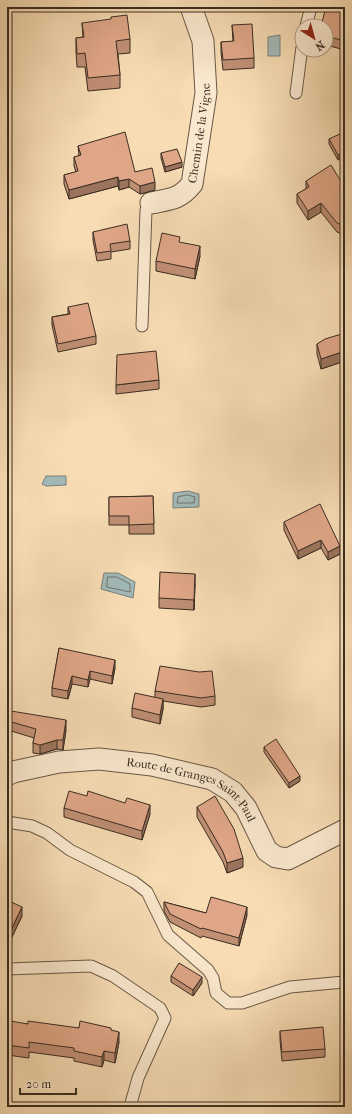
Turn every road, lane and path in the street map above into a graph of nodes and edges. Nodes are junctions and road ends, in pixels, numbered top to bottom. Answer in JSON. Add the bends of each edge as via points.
{"nodes":[{"id":1,"x":191,"y":7,"type":"edge"},
{"id":2,"x":311,"y":7,"type":"edge"},
{"id":3,"x":308,"y":18,"type":"edge"},
{"id":4,"x":301,"y":58,"type":"edge"},
{"id":5,"x":296,"y":93,"type":"dead end"},
{"id":6,"x":151,"y":203,"type":"joint"},
{"id":7,"x":142,"y":326,"type":"dead end"},
{"id":8,"x":7,"y":776,"type":"edge"},
{"id":9,"x":7,"y":822,"type":"edge"},
{"id":10,"x":345,"y":830,"type":"edge"},
{"id":11,"x":7,"y":969,"type":"edge"},
{"id":12,"x":344,"y":982,"type":"edge"},
{"id":13,"x":130,"y":1107,"type":"edge"}],
"edges":[{"from":1,"to":6,"type":"street","name":"Chemin de la Vigne","via":[[202,41],[206,93],[192,184],[184,194]]},
{"from":2,"to":3,"type":"lane"},
{"from":4,"to":5,"type":"lane"},
{"from":6,"to":7,"type":"lane","name":"Chemin de la Vigne","via":[[146,210]]},
{"from":8,"to":10,"type":"street","name":"Route de Granges Saint-Paul","via":[[13,772],[59,762],[99,759],[152,765],[212,779],[233,792],[246,808],[267,851],[276,857],[288,858]]},
{"from":9,"to":12,"type":"lane","via":[[32,826],[47,833],[70,850],[134,882],[147,892],[168,935],[208,970],[213,978],[216,993],[228,1003],[242,1003],[290,987]]},
{"from":11,"to":13,"type":"lane","via":[[92,966],[113,976],[160,1008],[166,1018],[138,1078]]}]}
